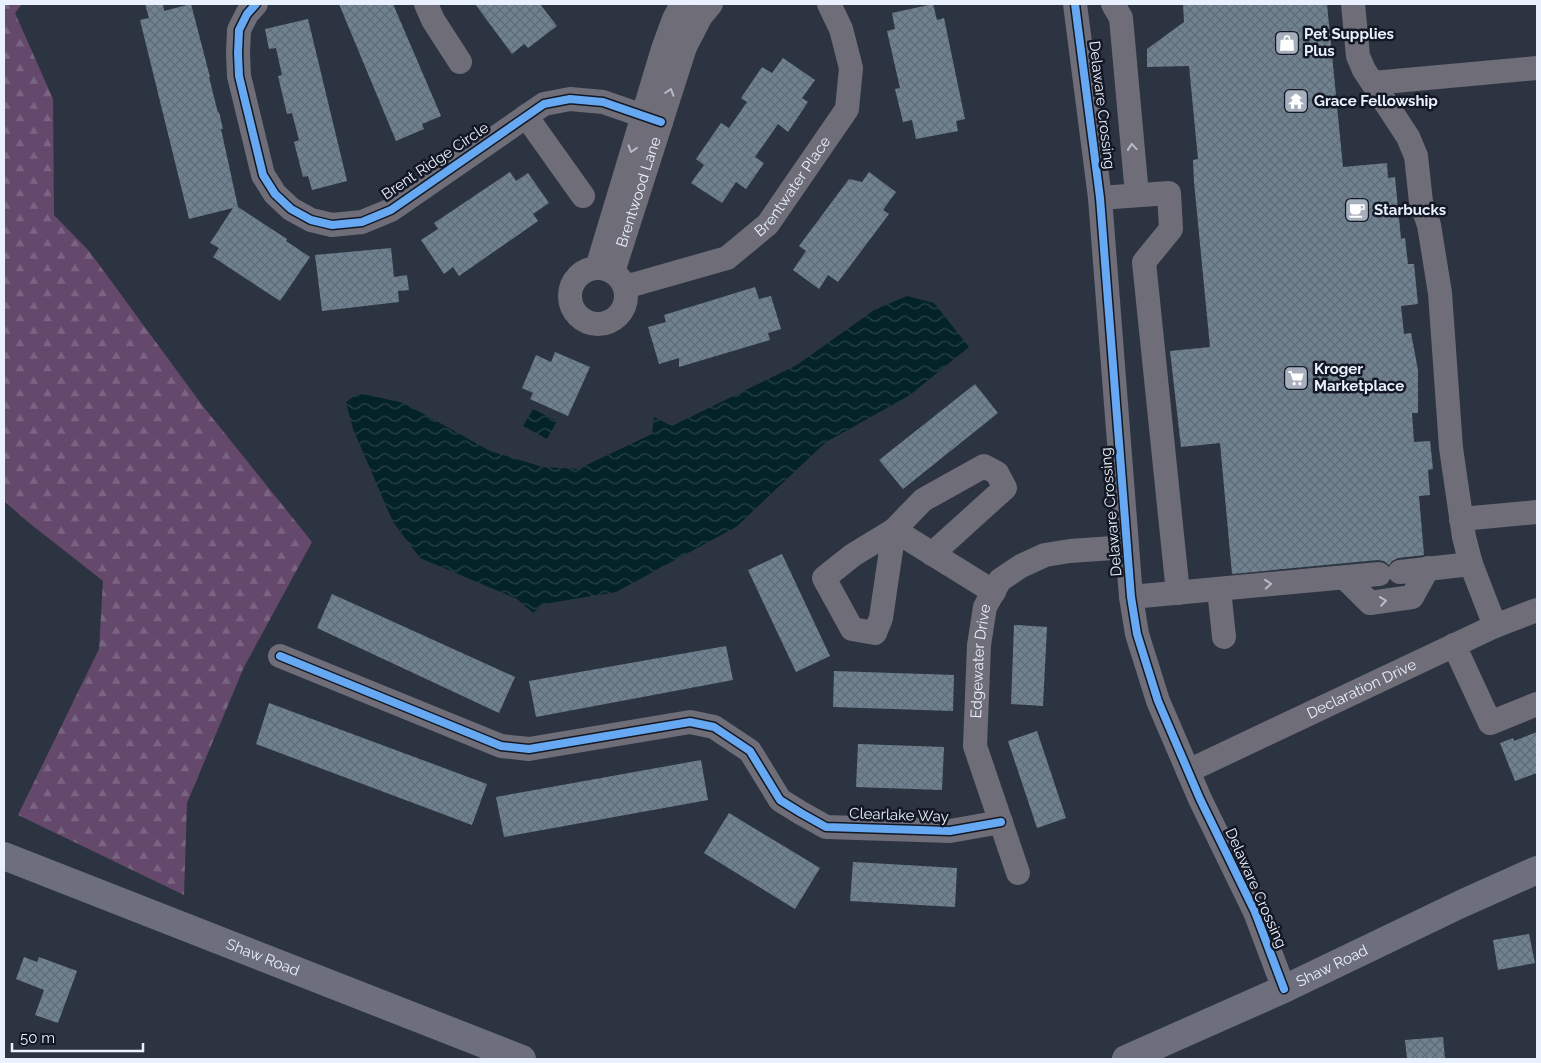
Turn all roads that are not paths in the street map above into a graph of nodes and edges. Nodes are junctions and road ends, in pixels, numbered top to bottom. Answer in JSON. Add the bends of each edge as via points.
{"nodes":[{"id":1,"x":256,"y":4,"type":"edge"},
{"id":2,"x":426,"y":4,"type":"edge"},
{"id":3,"x":682,"y":4,"type":"edge"},
{"id":4,"x":711,"y":4,"type":"edge"},
{"id":5,"x":830,"y":4,"type":"edge"},
{"id":6,"x":1075,"y":4,"type":"edge"},
{"id":7,"x":1113,"y":4,"type":"edge"},
{"id":8,"x":1353,"y":4,"type":"edge"},
{"id":9,"x":460,"y":62,"type":"dead end"},
{"id":10,"x":1537,"y":68,"type":"edge"},
{"id":11,"x":1373,"y":83,"type":"junction"},
{"id":12,"x":526,"y":116,"type":"junction"},
{"id":13,"x":652,"y":119,"type":"junction"},
{"id":14,"x":1137,"y":195,"type":"junction"},
{"id":15,"x":583,"y":196,"type":"dead end"},
{"id":16,"x":1100,"y":198,"type":"junction"},
{"id":17,"x":612,"y":276,"type":"joint"},
{"id":18,"x":1537,"y":512,"type":"edge"},
{"id":19,"x":1461,"y":519,"type":"junction"},
{"id":20,"x":1127,"y":547,"type":"junction"},
{"id":21,"x":932,"y":554,"type":"junction"},
{"id":22,"x":1471,"y":564,"type":"junction"},
{"id":23,"x":1428,"y":568,"type":"junction"},
{"id":24,"x":1345,"y":578,"type":"junction"},
{"id":25,"x":1219,"y":589,"type":"junction"},
{"id":26,"x":994,"y":592,"type":"junction"},
{"id":27,"x":1178,"y":593,"type":"junction"},
{"id":28,"x":1131,"y":597,"type":"junction"},
{"id":29,"x":1537,"y":610,"type":"edge"},
{"id":30,"x":1495,"y":626,"type":"junction"},
{"id":31,"x":1224,"y":637,"type":"dead end"},
{"id":32,"x":1454,"y":645,"type":"junction"},
{"id":33,"x":280,"y":656,"type":"dead end"},
{"id":34,"x":1537,"y":704,"type":"edge"},
{"id":35,"x":1188,"y":771,"type":"junction"},
{"id":36,"x":1001,"y":822,"type":"junction"},
{"id":37,"x":4,"y":856,"type":"edge"},
{"id":38,"x":1537,"y":870,"type":"edge"},
{"id":39,"x":1018,"y":873,"type":"dead end"},
{"id":40,"x":1284,"y":989,"type":"junction"},
{"id":41,"x":522,"y":1059,"type":"edge"},
{"id":42,"x":1126,"y":1059,"type":"edge"}],
"edges":[{"from":1,"to":12,"type":"street","name":"Brent Ridge Circle","via":[[240,30],[238,53],[240,76],[263,174],[275,194],[291,209],[311,220],[332,224],[362,222],[391,210]]},
{"from":2,"to":9,"type":"street"},
{"from":3,"to":13,"type":"street","name":"Brentwood Lane","via":[[663,49]]},
{"from":13,"to":4,"type":"street","name":"Brentwood Lane","one_way":true,"via":[[700,16]]},
{"from":5,"to":17,"type":"street","name":"Brentwater Place","via":[[841,29],[851,68],[847,109],[768,224],[726,258]]},
{"from":6,"to":16,"type":"street","name":"Delaware Crossing"},
{"from":14,"to":7,"type":"street","one_way":true,"via":[[1121,18]]},
{"from":8,"to":11,"type":"street","via":[[1358,56]]},
{"from":10,"to":11,"type":"street"},
{"from":11,"to":19,"type":"street","via":[[1408,137],[1416,156],[1421,202],[1429,225],[1440,293],[1451,448]]},
{"from":12,"to":13,"type":"street","name":"Brent Ridge Circle","via":[[544,104],[570,99],[603,102]]},
{"from":12,"to":15,"type":"street"},
{"from":13,"to":17,"type":"street","name":"Brentwood Lane"},
{"from":14,"to":16,"type":"street"},
{"from":14,"to":27,"type":"street","via":[[1169,193],[1171,229],[1144,262]]},
{"from":16,"to":20,"type":"street","name":"Delaware Crossing"},
{"from":18,"to":19,"type":"street"},
{"from":19,"to":22,"type":"street"},
{"from":20,"to":26,"type":"street","name":"Edgewater Drive","via":[[1045,555],[1000,580]]},
{"from":20,"to":28,"type":"street","name":"Delaware Crossing"},
{"from":21,"to":21,"type":"street","via":[[894,530],[923,500],[984,466],[997,473],[1005,488]]},
{"from":21,"to":26,"type":"street"},
{"from":22,"to":23,"type":"street"},
{"from":22,"to":30,"type":"street"},
{"from":23,"to":24,"type":"street"},
{"from":24,"to":23,"type":"street","one_way":true,"via":[[1370,603],[1412,596]]},
{"from":25,"to":24,"type":"street","one_way":true},
{"from":25,"to":27,"type":"street"},
{"from":25,"to":31,"type":"street"},
{"from":26,"to":36,"type":"street","name":"Edgewater Drive","via":[[985,607],[979,645],[975,746]]},
{"from":27,"to":28,"type":"street"},
{"from":28,"to":35,"type":"street","name":"Delaware Crossing","via":[[1145,662]]},
{"from":29,"to":30,"type":"street","name":"Declaration Drive"},
{"from":30,"to":32,"type":"street","name":"Declaration Drive"},
{"from":32,"to":34,"type":"street","via":[[1490,723]]},
{"from":32,"to":35,"type":"street","name":"Declaration Drive"},
{"from":33,"to":36,"type":"street","name":"Clearlake Way","via":[[502,746],[529,749],[690,722],[714,727],[750,751],[780,800],[826,826],[950,832]]},
{"from":35,"to":40,"type":"street","name":"Delaware Crossing","via":[[1255,912]]},
{"from":36,"to":39,"type":"street","name":"Edgewater Drive"},
{"from":37,"to":41,"type":"main road","name":"Shaw Road"},
{"from":38,"to":40,"type":"main road","name":"Shaw Road"},
{"from":40,"to":42,"type":"main road","name":"Shaw Road"}]}
